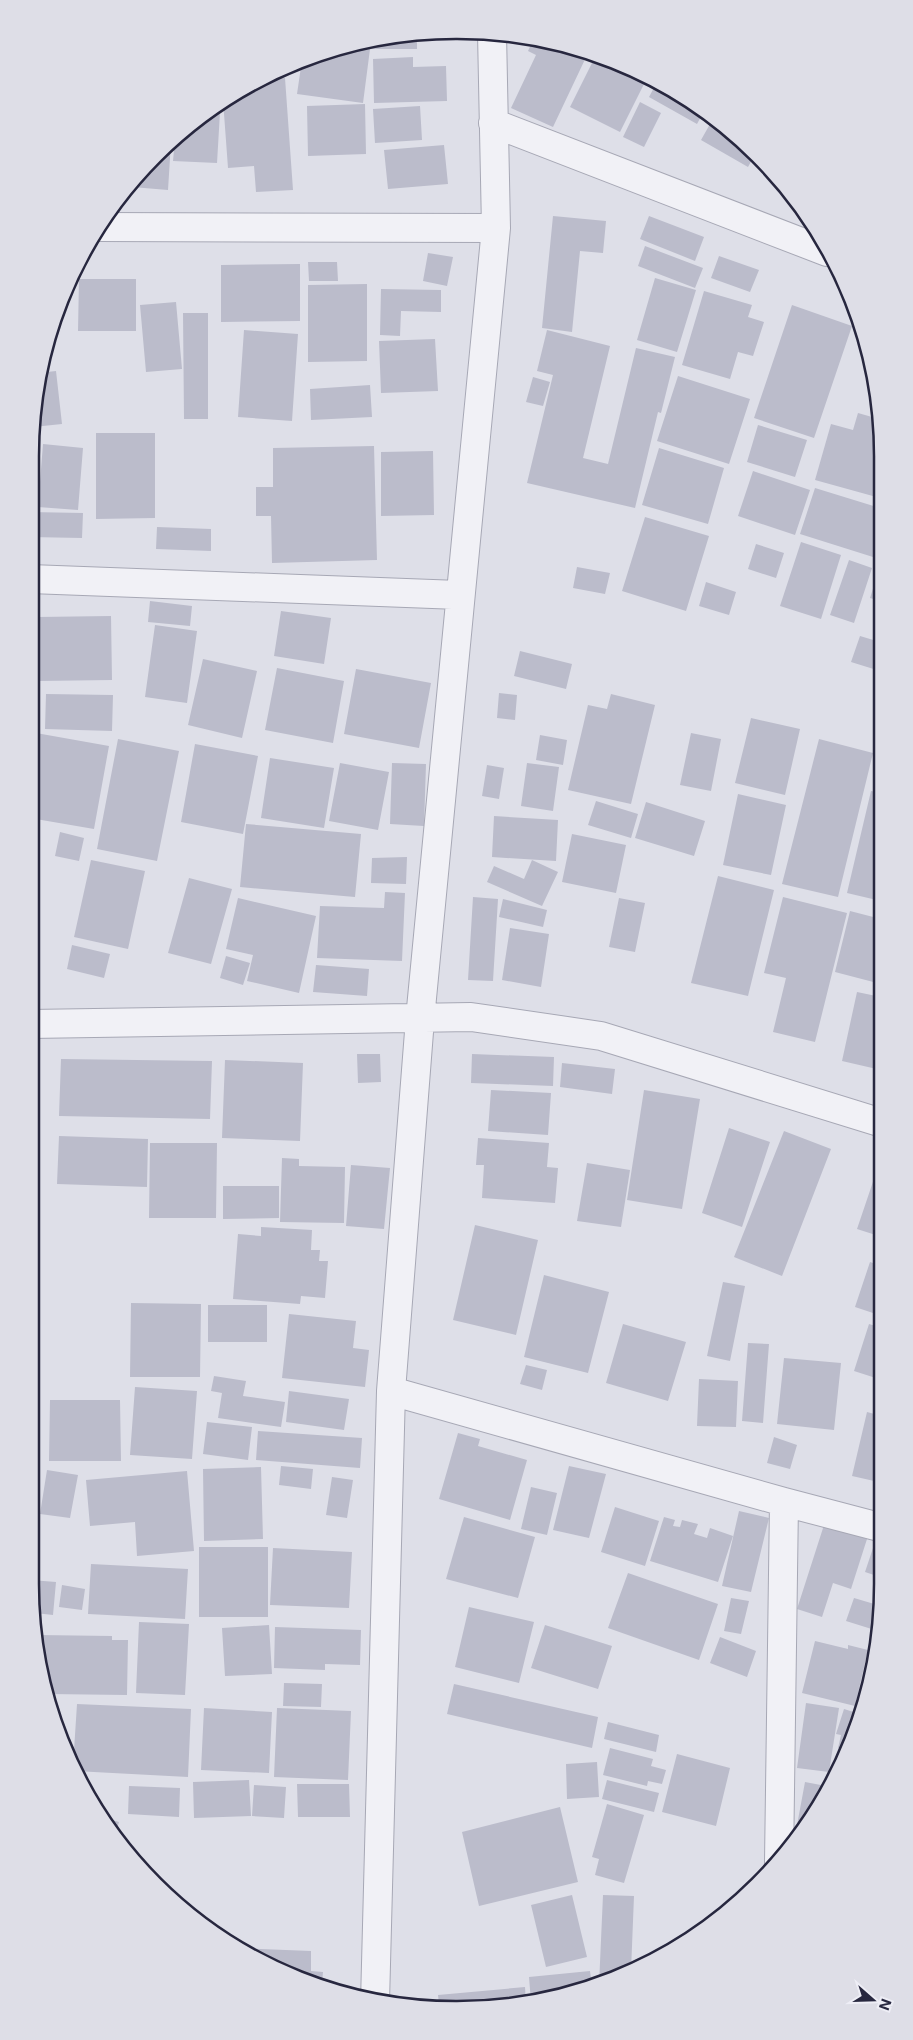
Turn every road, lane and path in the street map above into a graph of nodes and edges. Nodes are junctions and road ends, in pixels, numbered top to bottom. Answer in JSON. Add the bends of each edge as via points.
{"nodes":[{"id":1,"x":492,"y":41,"type":"edge"},
{"id":2,"x":493,"y":123,"type":"junction"},
{"id":3,"x":107,"y":227,"type":"edge"},
{"id":4,"x":496,"y":228,"type":"junction"},
{"id":5,"x":818,"y":249,"type":"edge"},
{"id":6,"x":39,"y":579,"type":"edge"},
{"id":7,"x":460,"y":595,"type":"junction"},
{"id":8,"x":420,"y":1019,"type":"junction"},
{"id":9,"x":39,"y":1024,"type":"edge"},
{"id":10,"x":874,"y":1121,"type":"edge"},
{"id":11,"x":391,"y":1391,"type":"junction"},
{"id":12,"x":784,"y":1502,"type":"junction"},
{"id":13,"x":874,"y":1526,"type":"edge"},
{"id":14,"x":779,"y":1849,"type":"edge"},
{"id":15,"x":375,"y":1993,"type":"edge"}],
"edges":[{"from":1,"to":2,"type":"street"},
{"from":2,"to":4,"type":"street"},
{"from":2,"to":5,"type":"street"},
{"from":3,"to":4,"type":"street"},
{"from":4,"to":7,"type":"street"},
{"from":6,"to":7,"type":"street"},
{"from":7,"to":8,"type":"street"},
{"from":8,"to":9,"type":"street"},
{"from":8,"to":10,"type":"street","via":[[471,1017],[601,1036]]},
{"from":8,"to":11,"type":"street"},
{"from":11,"to":12,"type":"street"},
{"from":11,"to":15,"type":"street"},
{"from":12,"to":13,"type":"street"},
{"from":12,"to":14,"type":"street"}]}
